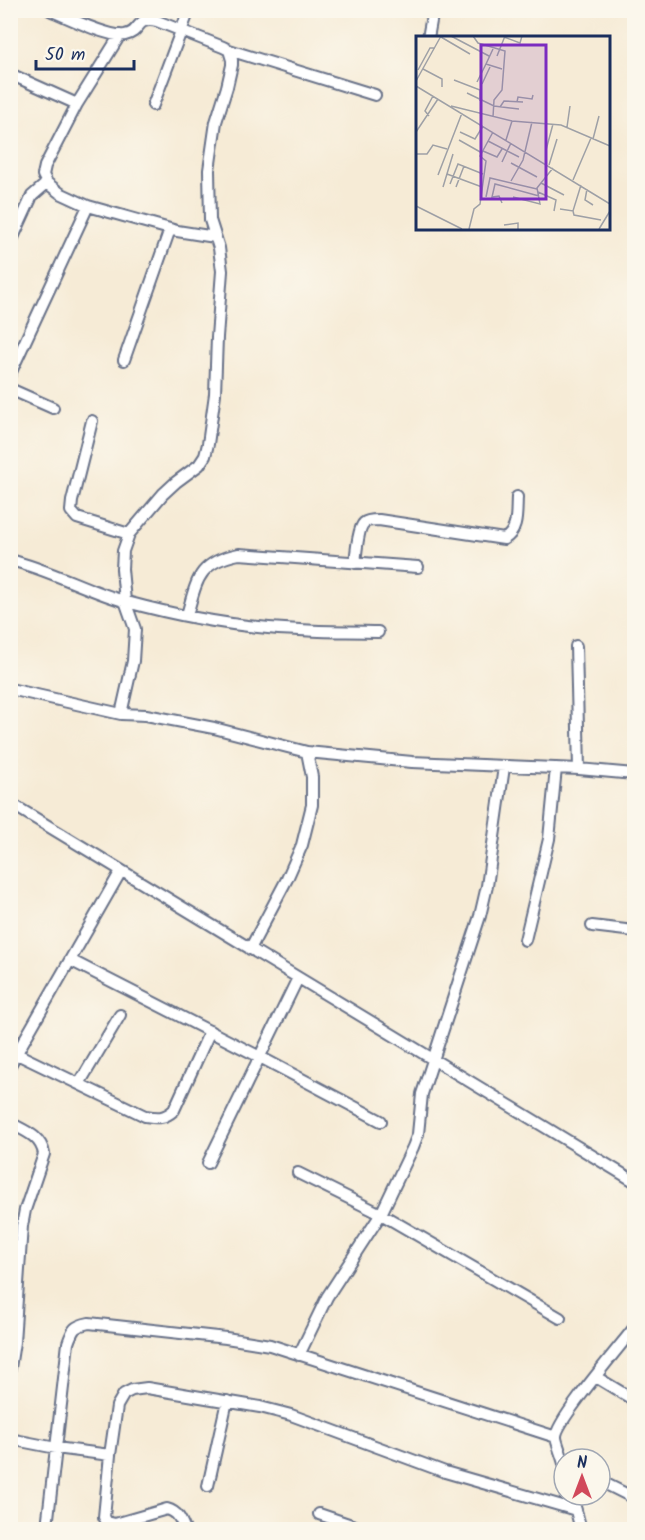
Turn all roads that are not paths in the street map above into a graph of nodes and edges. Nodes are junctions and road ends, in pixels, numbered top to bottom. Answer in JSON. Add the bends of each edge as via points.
{"nodes":[{"id":1,"x":50,"y":10,"type":"edge"},
{"id":2,"x":189,"y":10,"type":"edge"},
{"id":3,"x":433,"y":10,"type":"edge"},
{"id":4,"x":181,"y":30,"type":"junction"},
{"id":5,"x":120,"y":35,"type":"junction"},
{"id":6,"x":428,"y":36,"type":"edge"},
{"id":7,"x":229,"y":50,"type":"junction"},
{"id":8,"x":10,"y":74,"type":"edge"},
{"id":9,"x":375,"y":95,"type":"dead end"},
{"id":10,"x":77,"y":104,"type":"junction"},
{"id":11,"x":153,"y":105,"type":"dead end"},
{"id":12,"x":46,"y":183,"type":"junction"},
{"id":13,"x":88,"y":206,"type":"junction"},
{"id":14,"x":170,"y":229,"type":"junction"},
{"id":15,"x":215,"y":237,"type":"junction"},
{"id":16,"x":10,"y":244,"type":"edge"},
{"id":17,"x":124,"y":360,"type":"dead end"},
{"id":18,"x":10,"y":374,"type":"edge"},
{"id":19,"x":10,"y":389,"type":"edge"},
{"id":20,"x":53,"y":408,"type":"dead end"},
{"id":21,"x":92,"y":421,"type":"dead end"},
{"id":22,"x":517,"y":497,"type":"dead end"},
{"id":23,"x":129,"y":534,"type":"junction"},
{"id":24,"x":10,"y":560,"type":"edge"},
{"id":25,"x":355,"y":563,"type":"junction"},
{"id":26,"x":418,"y":567,"type":"dead end"},
{"id":27,"x":125,"y":602,"type":"junction"},
{"id":28,"x":187,"y":615,"type":"junction"},
{"id":29,"x":378,"y":632,"type":"dead end"},
{"id":30,"x":576,"y":646,"type":"dead end"},
{"id":31,"x":10,"y":689,"type":"edge"},
{"id":32,"x":121,"y":714,"type":"junction"},
{"id":33,"x":307,"y":752,"type":"junction"},
{"id":34,"x":504,"y":767,"type":"junction"},
{"id":35,"x":555,"y":768,"type":"junction"},
{"id":36,"x":579,"y":769,"type":"junction"},
{"id":37,"x":634,"y":774,"type":"edge"},
{"id":38,"x":11,"y":805,"type":"edge"},
{"id":39,"x":121,"y":871,"type":"junction"},
{"id":40,"x":592,"y":926,"type":"dead end"},
{"id":41,"x":634,"y":931,"type":"edge"},
{"id":42,"x":525,"y":940,"type":"dead end"},
{"id":43,"x":250,"y":949,"type":"junction"},
{"id":44,"x":70,"y":960,"type":"junction"},
{"id":45,"x":298,"y":978,"type":"junction"},
{"id":46,"x":120,"y":1015,"type":"dead end"},
{"id":47,"x":210,"y":1031,"type":"junction"},
{"id":48,"x":17,"y":1054,"type":"junction"},
{"id":49,"x":260,"y":1057,"type":"junction"},
{"id":50,"x":433,"y":1059,"type":"junction"},
{"id":51,"x":10,"y":1065,"type":"edge"},
{"id":52,"x":79,"y":1084,"type":"junction"},
{"id":53,"x":381,"y":1121,"type":"dead end"},
{"id":54,"x":10,"y":1123,"type":"edge"},
{"id":55,"x":208,"y":1163,"type":"dead end"},
{"id":56,"x":298,"y":1173,"type":"dead end"},
{"id":57,"x":634,"y":1182,"type":"edge"},
{"id":58,"x":381,"y":1214,"type":"junction"},
{"id":59,"x":14,"y":1284,"type":"edge"},
{"id":60,"x":560,"y":1318,"type":"dead end"},
{"id":61,"x":634,"y":1328,"type":"edge"},
{"id":62,"x":299,"y":1354,"type":"junction"},
{"id":63,"x":10,"y":1368,"type":"edge"},
{"id":64,"x":596,"y":1377,"type":"junction"},
{"id":65,"x":634,"y":1400,"type":"edge"},
{"id":66,"x":227,"y":1401,"type":"junction"},
{"id":67,"x":556,"y":1437,"type":"junction"},
{"id":68,"x":10,"y":1439,"type":"edge"},
{"id":69,"x":559,"y":1447,"type":"edge"},
{"id":70,"x":56,"y":1448,"type":"junction"},
{"id":71,"x":110,"y":1455,"type":"junction"},
{"id":72,"x":208,"y":1486,"type":"dead end"},
{"id":73,"x":612,"y":1487,"type":"edge"},
{"id":74,"x":634,"y":1498,"type":"edge"},
{"id":75,"x":575,"y":1507,"type":"edge"},
{"id":76,"x":576,"y":1510,"type":"junction"},
{"id":77,"x":319,"y":1514,"type":"dead end"},
{"id":78,"x":48,"y":1518,"type":"dead end"},
{"id":79,"x":185,"y":1530,"type":"edge"},
{"id":80,"x":366,"y":1530,"type":"edge"},
{"id":81,"x":581,"y":1530,"type":"edge"}],
"edges":[{"from":1,"to":5,"type":"street","via":[[85,26]]},
{"from":2,"to":4,"type":"street"},
{"from":3,"to":6,"type":"street"},
{"from":4,"to":5,"type":"street","via":[[148,19],[128,35]]},
{"from":4,"to":7,"type":"street"},
{"from":4,"to":11,"type":"street"},
{"from":5,"to":10,"type":"street"},
{"from":7,"to":9,"type":"street"},
{"from":7,"to":15,"type":"street","via":[[232,65],[216,122],[209,170],[210,220]]},
{"from":8,"to":10,"type":"street"},
{"from":10,"to":12,"type":"street","via":[[45,166]]},
{"from":12,"to":13,"type":"street"},
{"from":12,"to":16,"type":"street","via":[[32,196]]},
{"from":13,"to":14,"type":"street"},
{"from":13,"to":18,"type":"street"},
{"from":14,"to":15,"type":"street"},
{"from":14,"to":17,"type":"street"},
{"from":15,"to":23,"type":"street","via":[[222,271],[215,394],[205,456],[163,494]]},
{"from":19,"to":20,"type":"street"},
{"from":21,"to":23,"type":"street","via":[[71,510],[76,518]]},
{"from":22,"to":25,"type":"street","via":[[514,530],[504,539],[370,521],[360,529]]},
{"from":23,"to":27,"type":"street","via":[[123,551]]},
{"from":24,"to":27,"type":"street"},
{"from":25,"to":26,"type":"street"},
{"from":25,"to":28,"type":"street","via":[[225,556],[202,571]]},
{"from":27,"to":28,"type":"street"},
{"from":27,"to":32,"type":"street","via":[[135,628],[133,661]]},
{"from":28,"to":29,"type":"street","via":[[239,625]]},
{"from":30,"to":36,"type":"street"},
{"from":31,"to":32,"type":"street"},
{"from":32,"to":33,"type":"street","via":[[146,715]]},
{"from":33,"to":34,"type":"street"},
{"from":33,"to":43,"type":"street","via":[[312,805],[302,845]]},
{"from":34,"to":35,"type":"street"},
{"from":34,"to":50,"type":"street","via":[[480,916]]},
{"from":35,"to":36,"type":"street"},
{"from":35,"to":42,"type":"street","via":[[549,839]]},
{"from":36,"to":37,"type":"street"},
{"from":38,"to":39,"type":"street"},
{"from":39,"to":43,"type":"street"},
{"from":39,"to":44,"type":"street"},
{"from":40,"to":41,"type":"street"},
{"from":43,"to":45,"type":"street"},
{"from":44,"to":47,"type":"street"},
{"from":44,"to":48,"type":"street"},
{"from":45,"to":49,"type":"street"},
{"from":45,"to":50,"type":"street"},
{"from":46,"to":52,"type":"street"},
{"from":47,"to":49,"type":"street"},
{"from":47,"to":52,"type":"street","via":[[174,1110],[161,1118],[145,1116]]},
{"from":48,"to":51,"type":"street"},
{"from":48,"to":52,"type":"street"},
{"from":49,"to":53,"type":"street"},
{"from":49,"to":55,"type":"street"},
{"from":50,"to":57,"type":"street"},
{"from":50,"to":58,"type":"street","via":[[422,1094],[418,1134]]},
{"from":54,"to":59,"type":"street","via":[[40,1140],[44,1154],[25,1210]]},
{"from":56,"to":58,"type":"street"},
{"from":58,"to":60,"type":"street"},
{"from":58,"to":62,"type":"street","via":[[327,1298]]},
{"from":59,"to":63,"type":"street"},
{"from":61,"to":64,"type":"street"},
{"from":62,"to":67,"type":"street"},
{"from":62,"to":70,"type":"street","via":[[226,1338],[78,1325],[68,1343]]},
{"from":64,"to":65,"type":"street"},
{"from":64,"to":67,"type":"street","via":[[564,1419]]},
{"from":66,"to":71,"type":"street","via":[[147,1388],[132,1390],[124,1394],[117,1406]]},
{"from":66,"to":72,"type":"street"},
{"from":66,"to":76,"type":"street","via":[[291,1415],[445,1472]]},
{"from":67,"to":69,"type":"street"},
{"from":68,"to":70,"type":"street"},
{"from":70,"to":71,"type":"street"},
{"from":70,"to":78,"type":"street"},
{"from":71,"to":79,"type":"street","via":[[104,1517],[107,1522],[115,1524],[167,1509],[174,1511]]},
{"from":73,"to":74,"type":"street"},
{"from":75,"to":76,"type":"street"},
{"from":76,"to":81,"type":"street"},
{"from":77,"to":80,"type":"street"}]}
